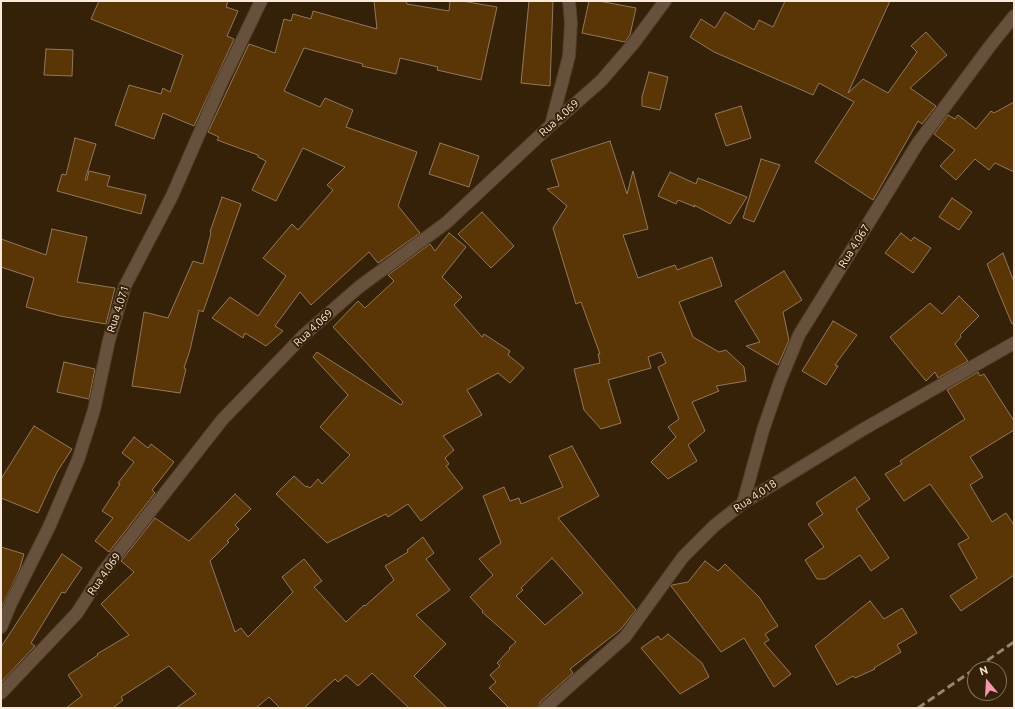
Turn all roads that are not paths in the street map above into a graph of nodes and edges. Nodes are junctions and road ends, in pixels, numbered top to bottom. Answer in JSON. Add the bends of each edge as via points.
{"nodes":[{"id":1,"x":261,"y":1,"type":"edge"},
{"id":2,"x":569,"y":1,"type":"edge"},
{"id":3,"x":665,"y":1,"type":"edge"},
{"id":4,"x":1014,"y":16,"type":"edge"},
{"id":5,"x":551,"y":125,"type":"junction"},
{"id":6,"x":1014,"y":344,"type":"edge"},
{"id":7,"x":743,"y":503,"type":"junction"},
{"id":8,"x":1,"y":627,"type":"edge"},
{"id":9,"x":1,"y":693,"type":"edge"},
{"id":10,"x":545,"y":708,"type":"edge"}],
"edges":[{"from":1,"to":8,"type":"street","name":"Rua 4.071","via":[[220,86],[172,196],[125,286],[108,340],[94,410],[78,460]]},
{"from":2,"to":5,"type":"street","via":[[569,56]]},
{"from":3,"to":5,"type":"street","name":"Rua 4.069","via":[[601,81]]},
{"from":4,"to":7,"type":"street","name":"Rua 4.067","via":[[918,143],[799,336],[763,430]]},
{"from":5,"to":9,"type":"street","name":"Rua 4.069","via":[[446,223],[358,287],[304,335],[266,374],[218,426],[103,572],[77,613]]},
{"from":6,"to":7,"type":"street","name":"Rua 4.018","via":[[862,430]]},
{"from":7,"to":10,"type":"street","name":"Rua 4.018","via":[[714,526],[683,557],[625,637]]}]}
